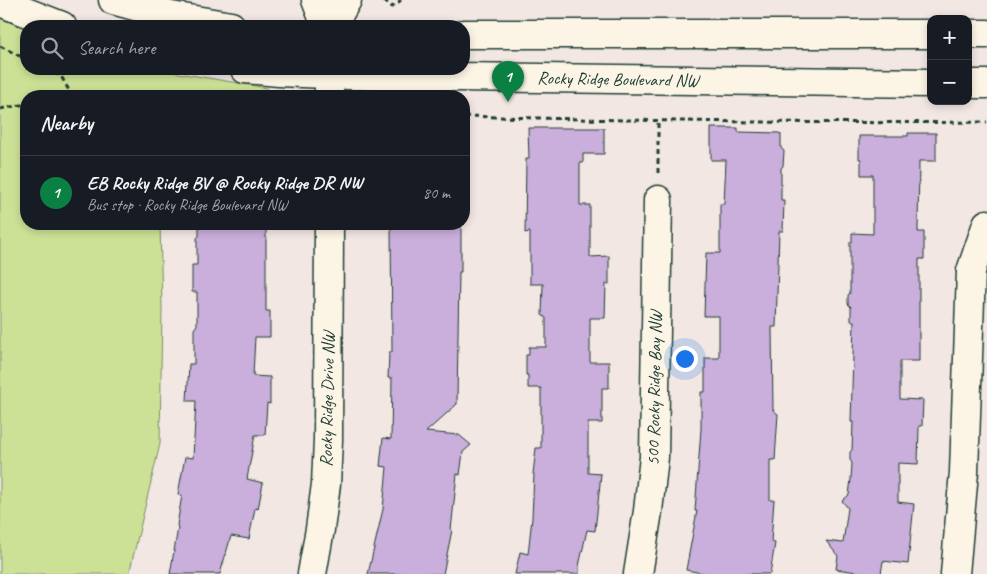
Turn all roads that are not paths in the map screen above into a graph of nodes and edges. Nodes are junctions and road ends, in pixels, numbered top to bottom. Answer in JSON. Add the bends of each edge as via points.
{"nodes":[{"id":1,"x":114,"y":0,"type":"edge"},
{"id":2,"x":316,"y":0,"type":"edge"},
{"id":3,"x":347,"y":0,"type":"edge"},
{"id":4,"x":0,"y":2,"type":"edge"},
{"id":5,"x":46,"y":20,"type":"edge"},
{"id":6,"x":195,"y":20,"type":"edge"},
{"id":7,"x":324,"y":20,"type":"edge"},
{"id":8,"x":335,"y":20,"type":"edge"},
{"id":9,"x":470,"y":34,"type":"edge"},
{"id":10,"x":927,"y":34,"type":"edge"},
{"id":11,"x":972,"y":34,"type":"edge"},
{"id":12,"x":987,"y":34,"type":"edge"},
{"id":13,"x":298,"y":75,"type":"edge"},
{"id":14,"x":329,"y":80,"type":"edge"},
{"id":15,"x":927,"y":83,"type":"edge"},
{"id":16,"x":972,"y":84,"type":"edge"},
{"id":17,"x":987,"y":84,"type":"edge"},
{"id":18,"x":658,"y":200,"type":"road end"},
{"id":19,"x":987,"y":224,"type":"edge"},
{"id":20,"x":329,"y":230,"type":"edge"},
{"id":21,"x":312,"y":574,"type":"edge"},
{"id":22,"x":638,"y":574,"type":"edge"},
{"id":23,"x":955,"y":574,"type":"edge"}],
"edges":[{"from":1,"to":6,"type":"street"},
{"from":2,"to":7,"type":"street"},
{"from":3,"to":8,"type":"street"},
{"from":4,"to":5,"type":"street"},
{"from":9,"to":10,"type":"street"},
{"from":11,"to":12,"type":"street"},
{"from":13,"to":14,"type":"street","name":"Rocky Ridge Boulevard NW"},
{"from":14,"to":15,"type":"street","name":"Rocky Ridge Boulevard NW"},
{"from":16,"to":17,"type":"street"},
{"from":18,"to":22,"type":"street","name":"500 Rocky Ridge Bay NW","via":[[654,457]]},
{"from":19,"to":23,"type":"street","via":[[971,271],[964,472]]},
{"from":20,"to":21,"type":"street","name":"Rocky Ridge Drive NW","via":[[328,440],[320,529]]}]}
